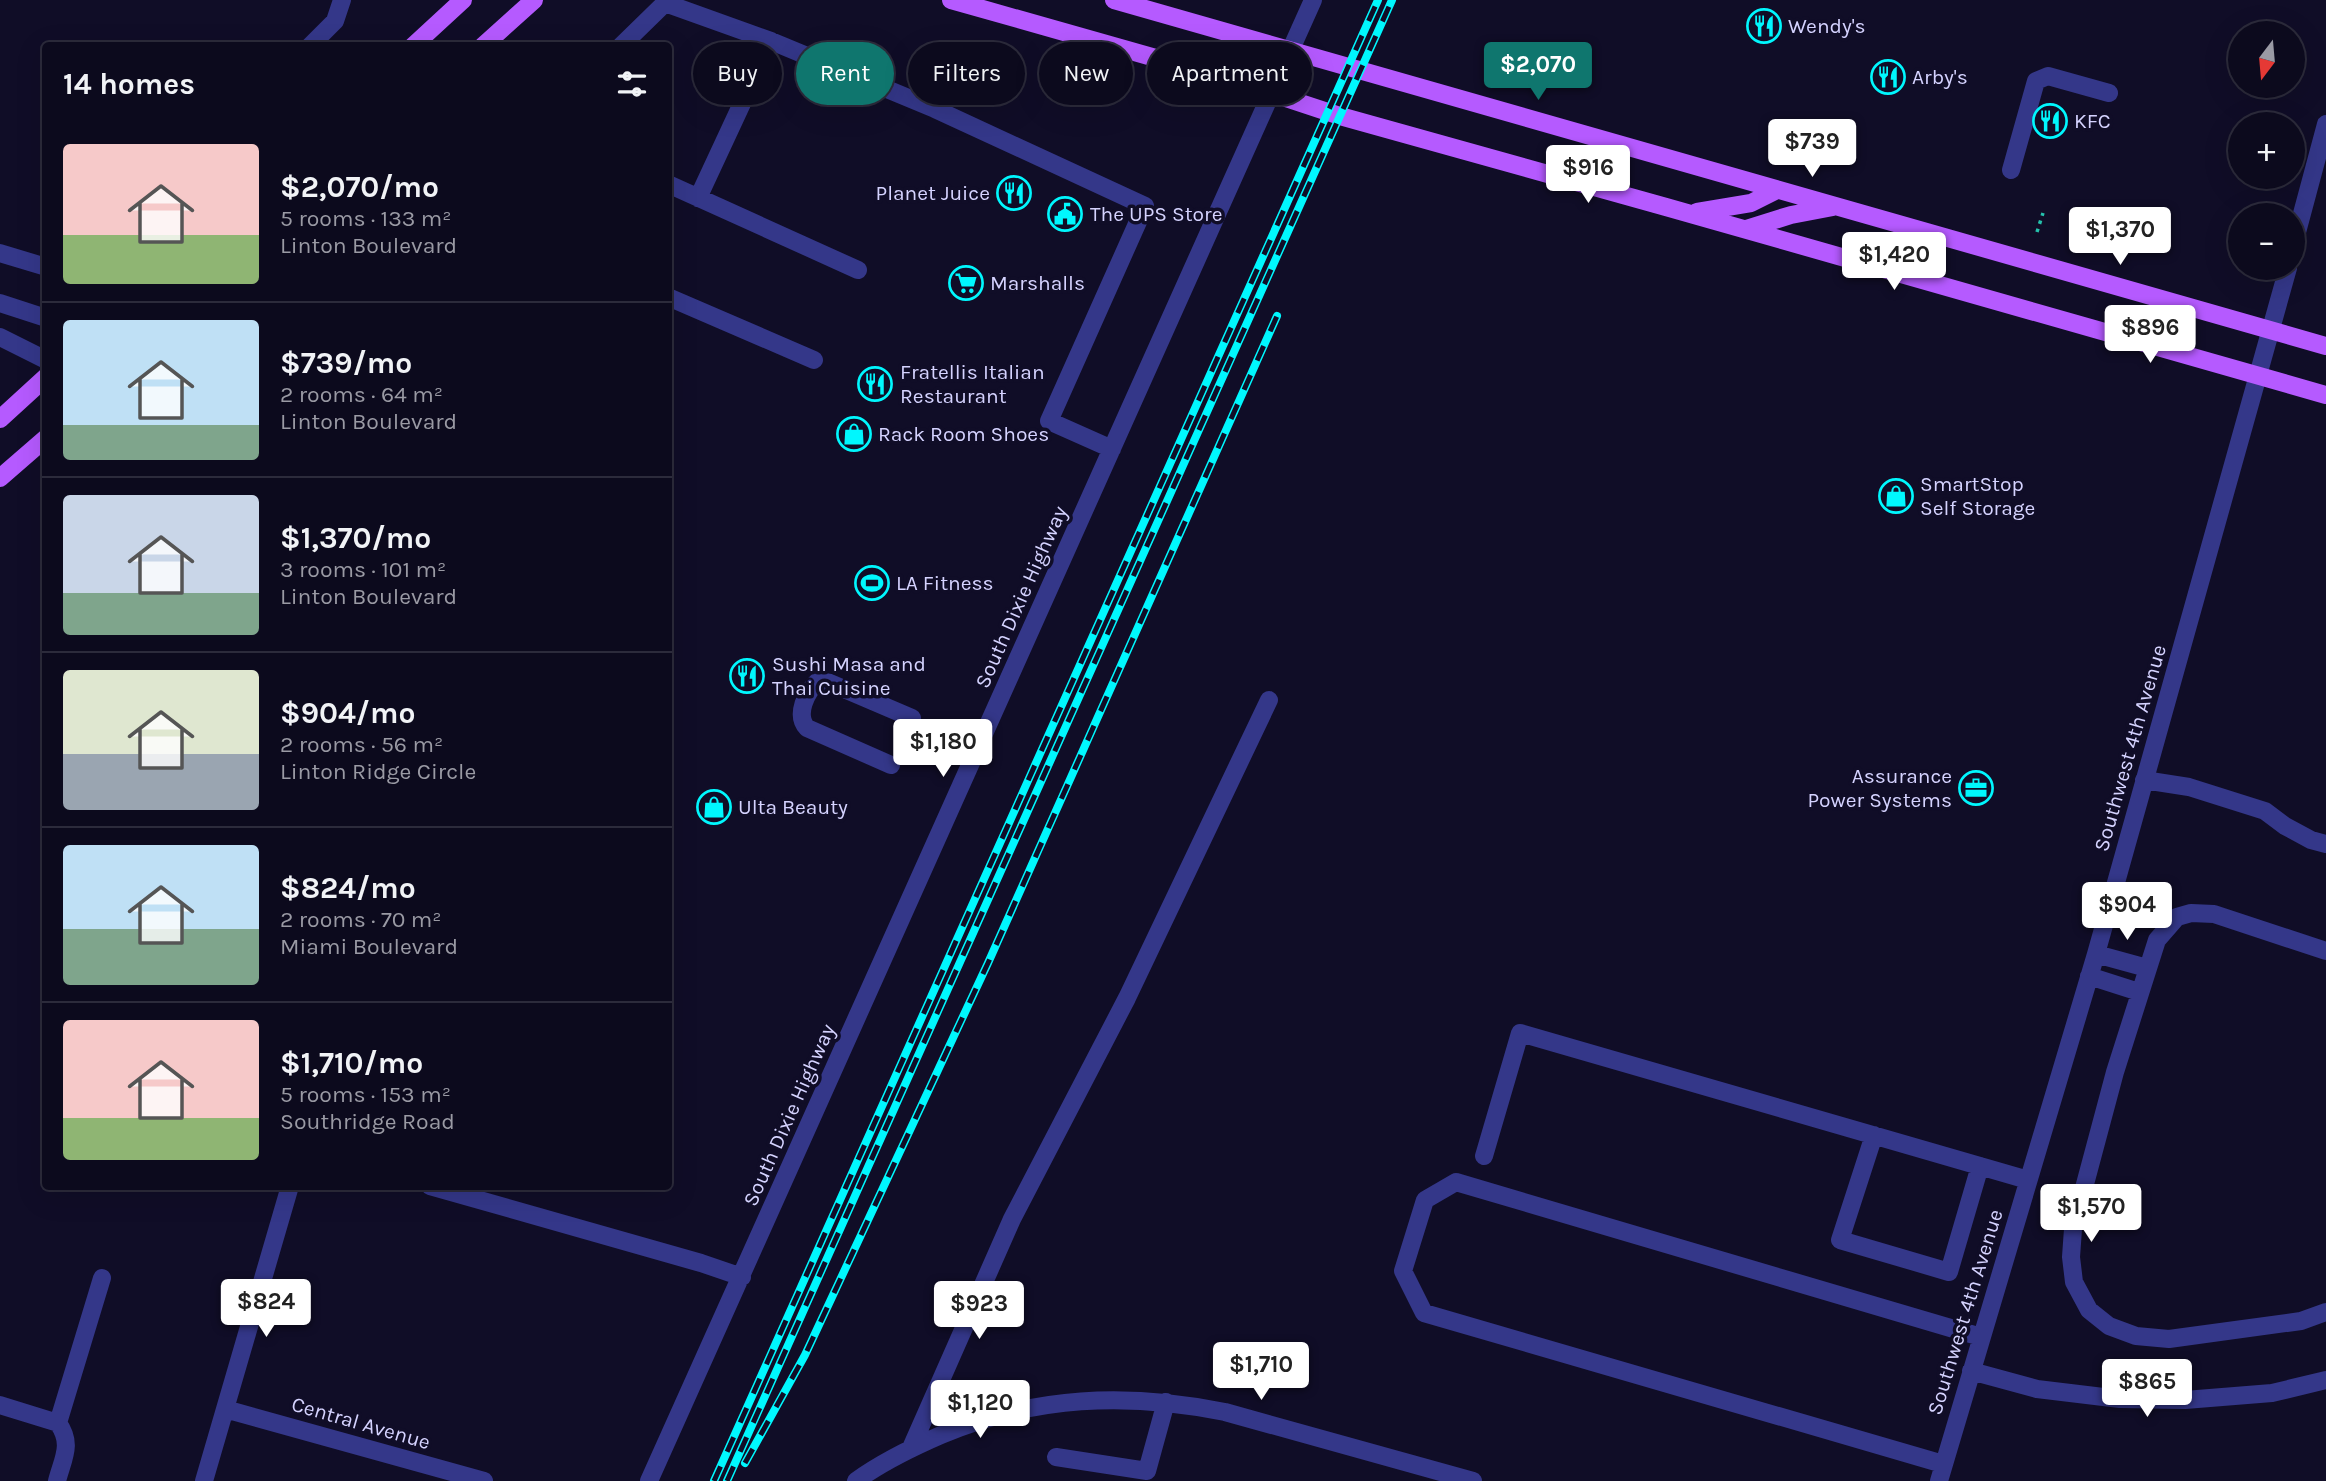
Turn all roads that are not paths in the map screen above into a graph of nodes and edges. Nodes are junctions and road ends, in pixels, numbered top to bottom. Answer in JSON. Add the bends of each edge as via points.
{"nodes":[{"id":1,"x":342,"y":0,"type":"edge"},
{"id":2,"x":463,"y":0,"type":"edge"},
{"id":3,"x":534,"y":0,"type":"edge"},
{"id":4,"x":951,"y":0,"type":"edge"},
{"id":5,"x":989,"y":0,"type":"edge"},
{"id":6,"x":1114,"y":0,"type":"edge"},
{"id":7,"x":1313,"y":0,"type":"edge"},
{"id":8,"x":970,"y":6,"type":"junction"},
{"id":9,"x":771,"y":41,"type":"junction"},
{"id":10,"x":314,"y":42,"type":"edge"},
{"id":11,"x":417,"y":42,"type":"edge"},
{"id":12,"x":487,"y":42,"type":"edge"},
{"id":13,"x":625,"y":42,"type":"edge"},
{"id":14,"x":1255,"y":42,"type":"edge"},
{"id":15,"x":1294,"y":42,"type":"edge"},
{"id":16,"x":1147,"y":56,"type":"edge"},
{"id":17,"x":1312,"y":59,"type":"edge"},
{"id":18,"x":2109,"y":93,"type":"dead end"},
{"id":19,"x":1265,"y":105,"type":"edge"},
{"id":20,"x":1307,"y":105,"type":"edge"},
{"id":21,"x":2326,"y":124,"type":"edge"},
{"id":22,"x":2011,"y":170,"type":"dead end"},
{"id":23,"x":672,"y":186,"type":"edge"},
{"id":24,"x":1777,"y":190,"type":"junction"},
{"id":25,"x":698,"y":198,"type":"junction"},
{"id":26,"x":2305,"y":203,"type":"edge"},
{"id":27,"x":1836,"y":206,"type":"junction"},
{"id":28,"x":1686,"y":212,"type":"junction"},
{"id":29,"x":1746,"y":229,"type":"junction"},
{"id":30,"x":0,"y":253,"type":"edge"},
{"id":31,"x":42,"y":266,"type":"edge"},
{"id":32,"x":858,"y":270,"type":"dead end"},
{"id":33,"x":2285,"y":280,"type":"edge"},
{"id":34,"x":672,"y":299,"type":"edge"},
{"id":35,"x":0,"y":303,"type":"edge"},
{"id":36,"x":42,"y":317,"type":"edge"},
{"id":37,"x":2272,"y":330,"type":"junction"},
{"id":38,"x":0,"y":337,"type":"edge"},
{"id":39,"x":2326,"y":345,"type":"edge"},
{"id":40,"x":42,"y":358,"type":"edge"},
{"id":41,"x":814,"y":360,"type":"dead end"},
{"id":42,"x":2259,"y":376,"type":"junction"},
{"id":43,"x":42,"y":381,"type":"edge"},
{"id":44,"x":2326,"y":395,"type":"edge"},
{"id":45,"x":0,"y":419,"type":"edge"},
{"id":46,"x":42,"y":441,"type":"edge"},
{"id":47,"x":1112,"y":449,"type":"junction"},
{"id":48,"x":0,"y":478,"type":"edge"},
{"id":49,"x":1269,"y":700,"type":"dead end"},
{"id":50,"x":912,"y":718,"type":"dead end"},
{"id":51,"x":891,"y":765,"type":"dead end"},
{"id":52,"x":2144,"y":780,"type":"junction"},
{"id":53,"x":2326,"y":844,"type":"edge"},
{"id":54,"x":2326,"y":951,"type":"edge"},
{"id":55,"x":2096,"y":954,"type":"junction"},
{"id":56,"x":2147,"y":968,"type":"junction"},
{"id":57,"x":2090,"y":975,"type":"junction"},
{"id":58,"x":2139,"y":992,"type":"junction"},
{"id":59,"x":1874,"y":1135,"type":"junction"},
{"id":60,"x":1484,"y":1156,"type":"dead end"},
{"id":61,"x":1980,"y":1166,"type":"junction"},
{"id":62,"x":2028,"y":1180,"type":"junction"},
{"id":63,"x":289,"y":1190,"type":"edge"},
{"id":64,"x":444,"y":1190,"type":"edge"},
{"id":65,"x":742,"y":1277,"type":"junction"},
{"id":66,"x":102,"y":1278,"type":"dead end"},
{"id":67,"x":2326,"y":1312,"type":"edge"},
{"id":68,"x":1981,"y":1338,"type":"junction"},
{"id":69,"x":1970,"y":1371,"type":"junction"},
{"id":70,"x":2326,"y":1380,"type":"edge"},
{"id":71,"x":1166,"y":1402,"type":"junction"},
{"id":72,"x":0,"y":1405,"type":"edge"},
{"id":73,"x":225,"y":1409,"type":"junction"},
{"id":74,"x":58,"y":1423,"type":"junction"},
{"id":75,"x":911,"y":1448,"type":"junction"},
{"id":76,"x":1056,"y":1457,"type":"dead end"},
{"id":77,"x":1941,"y":1473,"type":"edge"},
{"id":78,"x":57,"y":1481,"type":"edge"},
{"id":79,"x":204,"y":1481,"type":"edge"},
{"id":80,"x":484,"y":1481,"type":"edge"},
{"id":81,"x":649,"y":1481,"type":"edge"},
{"id":82,"x":856,"y":1481,"type":"edge"},
{"id":83,"x":1474,"y":1481,"type":"edge"}],
"edges":[{"from":1,"to":10,"type":"street","via":[[335,20]]},
{"from":2,"to":11,"type":"main road"},
{"from":3,"to":12,"type":"main road"},
{"from":4,"to":8,"type":"main road"},
{"from":5,"to":8,"type":"main road"},
{"from":6,"to":14,"type":"main road"},
{"from":7,"to":15,"type":"street","name":"South Dixie Highway"},
{"from":8,"to":16,"type":"main road"},
{"from":9,"to":13,"type":"street","via":[[665,3]]},
{"from":9,"to":25,"type":"street"},
{"from":9,"to":47,"type":"street","via":[[935,109],[1145,206],[1049,421]]},
{"from":17,"to":24,"type":"main road"},
{"from":18,"to":22,"type":"street","via":[[2048,76],[2036,81]]},
{"from":19,"to":47,"type":"street","name":"South Dixie Highway"},
{"from":20,"to":28,"type":"main road"},
{"from":21,"to":26,"type":"street"},
{"from":23,"to":25,"type":"street"},
{"from":24,"to":27,"type":"main road"},
{"from":24,"to":28,"type":"main road","via":[[1751,203]]},
{"from":25,"to":32,"type":"street"},
{"from":27,"to":29,"type":"main road"},
{"from":27,"to":37,"type":"main road"},
{"from":28,"to":29,"type":"main road"},
{"from":29,"to":42,"type":"main road"},
{"from":30,"to":31,"type":"street"},
{"from":33,"to":37,"type":"street","name":"Southwest 4th Avenue"},
{"from":34,"to":41,"type":"street"},
{"from":35,"to":36,"type":"street"},
{"from":37,"to":39,"type":"main road"},
{"from":37,"to":42,"type":"street","name":"Southwest 4th Avenue"},
{"from":38,"to":40,"type":"street"},
{"from":42,"to":44,"type":"main road"},
{"from":42,"to":52,"type":"street","name":"Southwest 4th Avenue"},
{"from":43,"to":45,"type":"main road"},
{"from":46,"to":48,"type":"main road"},
{"from":47,"to":65,"type":"street","name":"South Dixie Highway"},
{"from":49,"to":75,"type":"street","via":[[1126,999],[1012,1219]]},
{"from":50,"to":51,"type":"street","via":[[830,683],[818,681],[811,687],[800,713],[807,728]]},
{"from":52,"to":53,"type":"street","via":[[2265,811],[2285,826]]},
{"from":52,"to":55,"type":"street","name":"Southwest 4th Avenue"},
{"from":54,"to":56,"type":"street","via":[[2214,914],[2191,913],[2177,917],[2157,940]]},
{"from":55,"to":56,"type":"street"},
{"from":55,"to":57,"type":"street","name":"Southwest 4th Avenue"},
{"from":56,"to":58,"type":"street"},
{"from":57,"to":58,"type":"street"},
{"from":57,"to":62,"type":"street","name":"Southwest 4th Avenue"},
{"from":58,"to":67,"type":"street","via":[[2073,1229],[2074,1282],[2089,1310],[2109,1326],[2136,1336],[2169,1339],[2301,1321]]},
{"from":59,"to":60,"type":"street","via":[[1520,1033]]},
{"from":59,"to":61,"type":"street"},
{"from":59,"to":61,"type":"street","via":[[1840,1240],[1852,1244],[1948,1272]]},
{"from":61,"to":62,"type":"street"},
{"from":62,"to":68,"type":"street","name":"Southwest 4th Avenue"},
{"from":63,"to":73,"type":"street"},
{"from":64,"to":65,"type":"street"},
{"from":65,"to":81,"type":"street","name":"South Dixie Highway"},
{"from":66,"to":74,"type":"street"},
{"from":68,"to":69,"type":"street","name":"Southwest 4th Avenue"},
{"from":68,"to":77,"type":"street","via":[[1456,1182],[1425,1200],[1403,1271],[1424,1313]]},
{"from":69,"to":70,"type":"street","via":[[2037,1389],[2120,1399],[2185,1400],[2272,1393]]},
{"from":69,"to":77,"type":"street","name":"Southwest 4th Avenue"},
{"from":71,"to":75,"type":"street","via":[[1106,1399],[1042,1405],[972,1422]]},
{"from":71,"to":76,"type":"street","via":[[1147,1471]]},
{"from":71,"to":83,"type":"street","via":[[1225,1412]]},
{"from":72,"to":74,"type":"street"},
{"from":73,"to":79,"type":"street"},
{"from":73,"to":80,"type":"street","name":"Central Avenue"},
{"from":74,"to":78,"type":"street","via":[[66,1434],[66,1448]]},
{"from":75,"to":82,"type":"street"}]}
